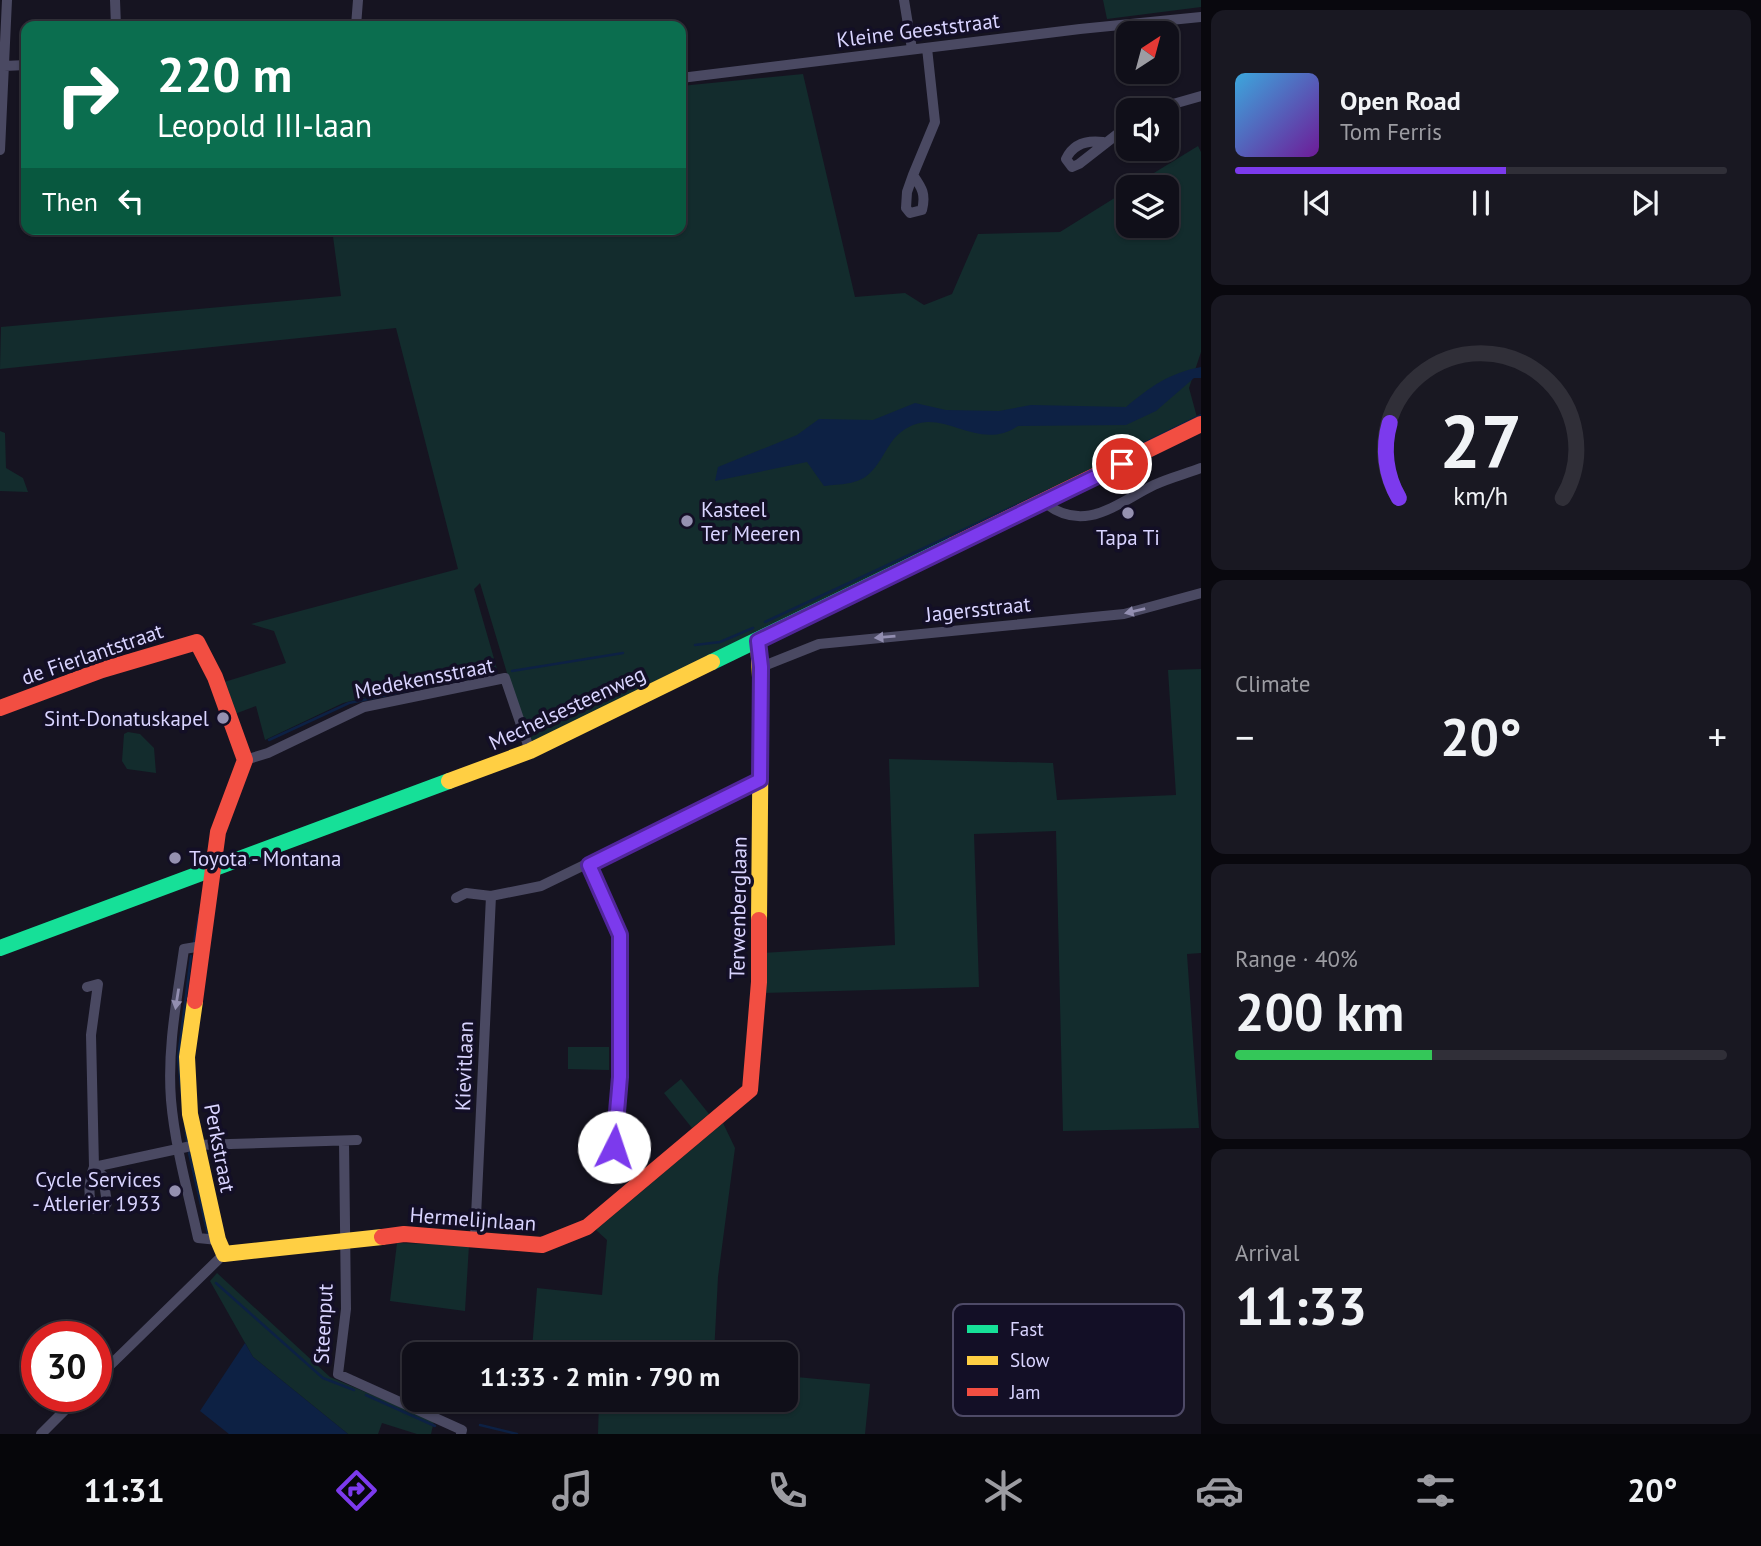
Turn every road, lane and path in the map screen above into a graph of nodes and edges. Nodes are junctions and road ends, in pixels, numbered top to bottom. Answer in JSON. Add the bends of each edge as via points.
{"nodes":[{"id":1,"x":7,"y":0,"type":"edge"},
{"id":2,"x":115,"y":0,"type":"edge"},
{"id":3,"x":358,"y":0,"type":"edge"},
{"id":4,"x":904,"y":0,"type":"edge"},
{"id":5,"x":1201,"y":17,"type":"edge"},
{"id":6,"x":116,"y":21,"type":"edge"},
{"id":7,"x":356,"y":21,"type":"edge"},
{"id":8,"x":927,"y":48,"type":"junction"},
{"id":9,"x":912,"y":49,"type":"junction"},
{"id":10,"x":21,"y":65,"type":"edge"},
{"id":11,"x":4,"y":66,"type":"junction"},
{"id":12,"x":686,"y":77,"type":"edge"},
{"id":13,"x":1201,"y":96,"type":"edge"},
{"id":14,"x":1179,"y":102,"type":"edge"},
{"id":15,"x":1,"y":118,"type":"edge"},
{"id":16,"x":1116,"y":134,"type":"edge"},
{"id":17,"x":1103,"y":142,"type":"dead end"},
{"id":18,"x":0,"y":150,"type":"edge"},
{"id":19,"x":913,"y":175,"type":"dead end"},
{"id":20,"x":1201,"y":424,"type":"edge"},
{"id":21,"x":1201,"y":432,"type":"edge"},
{"id":22,"x":1132,"y":460,"type":"junction"},
{"id":23,"x":1201,"y":468,"type":"edge"},
{"id":24,"x":1044,"y":502,"type":"junction"},
{"id":25,"x":1201,"y":593,"type":"edge"},
{"id":26,"x":758,"y":641,"type":"junction"},
{"id":27,"x":761,"y":667,"type":"junction"},
{"id":28,"x":0,"y":708,"type":"edge"},
{"id":29,"x":530,"y":751,"type":"junction"},
{"id":30,"x":245,"y":760,"type":"junction"},
{"id":31,"x":760,"y":780,"type":"junction"},
{"id":32,"x":589,"y":865,"type":"junction"},
{"id":33,"x":213,"y":870,"type":"junction"},
{"id":34,"x":491,"y":896,"type":"junction"},
{"id":35,"x":456,"y":898,"type":"dead end"},
{"id":36,"x":5,"y":945,"type":"edge"},
{"id":37,"x":202,"y":946,"type":"junction"},
{"id":38,"x":87,"y":987,"type":"dead end"},
{"id":39,"x":750,"y":1090,"type":"joint"},
{"id":40,"x":357,"y":1140,"type":"dead end"},
{"id":41,"x":344,"y":1141,"type":"junction"},
{"id":42,"x":196,"y":1145,"type":"junction"},
{"id":43,"x":178,"y":1148,"type":"junction"},
{"id":44,"x":638,"y":1183,"type":"junction"},
{"id":45,"x":475,"y":1238,"type":"junction"},
{"id":46,"x":345,"y":1243,"type":"junction"},
{"id":47,"x":221,"y":1247,"type":"junction"},
{"id":48,"x":112,"y":1363,"type":"edge"},
{"id":49,"x":63,"y":1412,"type":"edge"},
{"id":50,"x":462,"y":1432,"type":"edge"},
{"id":51,"x":41,"y":1434,"type":"edge"}],
"edges":[{"from":1,"to":11,"type":"street"},
{"from":2,"to":6,"type":"street"},
{"from":3,"to":7,"type":"street"},
{"from":4,"to":9,"type":"street"},
{"from":5,"to":8,"type":"street","name":"Kleine Geeststraat"},
{"from":8,"to":9,"type":"street","name":"Kleine Geeststraat"},
{"from":8,"to":19,"type":"street","via":[[935,121]]},
{"from":9,"to":12,"type":"street","name":"Kleine Geeststraat"},
{"from":10,"to":11,"type":"street"},
{"from":11,"to":15,"type":"street"},
{"from":13,"to":14,"type":"street"},
{"from":15,"to":18,"type":"street"},
{"from":16,"to":17,"type":"street"},
{"from":20,"to":22,"type":"street","name":"Mechelsesteenweg"},
{"from":21,"to":22,"type":"street","name":"Mechelsesteenweg"},
{"from":22,"to":24,"type":"street","name":"Mechelsesteenweg"},
{"from":23,"to":24,"type":"street","via":[[1098,514],[1059,514]]},
{"from":24,"to":26,"type":"street","name":"Mechelsesteenweg"},
{"from":25,"to":27,"type":"street","name":"Jagersstraat","one_way":true,"via":[[1124,614],[819,644]]},
{"from":26,"to":27,"type":"street","name":"Terwenberglaan"},
{"from":26,"to":29,"type":"street","name":"Mechelsesteenweg"},
{"from":27,"to":31,"type":"street","name":"Terwenberglaan"},
{"from":28,"to":30,"type":"street","name":"de Fierlantstraat","via":[[102,670],[197,642]]},
{"from":29,"to":30,"type":"street","name":"Medekensstraat","via":[[505,678],[364,707]]},
{"from":29,"to":33,"type":"street","name":"Mechelsesteenweg"},
{"from":30,"to":33,"type":"street","name":"Perkstraat","via":[[218,832]]},
{"from":31,"to":32,"type":"street"},
{"from":31,"to":39,"type":"street","name":"Terwenberglaan","via":[[759,982]]},
{"from":32,"to":34,"type":"street","via":[[541,886]]},
{"from":32,"to":44,"type":"street","via":[[620,935],[620,1077],[614,1147]]},
{"from":33,"to":36,"type":"street","name":"Mechelsesteenweg"},
{"from":33,"to":37,"type":"street","name":"Perkstraat"},
{"from":34,"to":35,"type":"street","via":[[466,893]]},
{"from":34,"to":45,"type":"street","name":"Kievitlaan"},
{"from":37,"to":42,"type":"street","name":"Perkstraat","via":[[187,1057]]},
{"from":37,"to":43,"type":"street","one_way":true,"via":[[184,949],[175,1011],[171,1100]]},
{"from":38,"to":43,"type":"street","via":[[98,984],[91,1035],[94,1167]]},
{"from":39,"to":44,"type":"street","name":"Hermelijnlaan"},
{"from":40,"to":41,"type":"street"},
{"from":41,"to":42,"type":"street"},
{"from":41,"to":46,"type":"street","name":"Steenput"},
{"from":42,"to":43,"type":"street"},
{"from":42,"to":47,"type":"street","name":"Perkstraat"},
{"from":43,"to":47,"type":"street","via":[[198,1238]]},
{"from":44,"to":45,"type":"street","name":"Hermelijnlaan","via":[[571,1236],[542,1245]]},
{"from":45,"to":46,"type":"street","name":"Hermelijnlaan","via":[[404,1234]]},
{"from":46,"to":47,"type":"street","name":"Hermelijnlaan"},
{"from":46,"to":50,"type":"street","name":"Steenput","via":[[346,1309],[338,1374]]},
{"from":47,"to":48,"type":"street"},
{"from":49,"to":51,"type":"street"}]}
